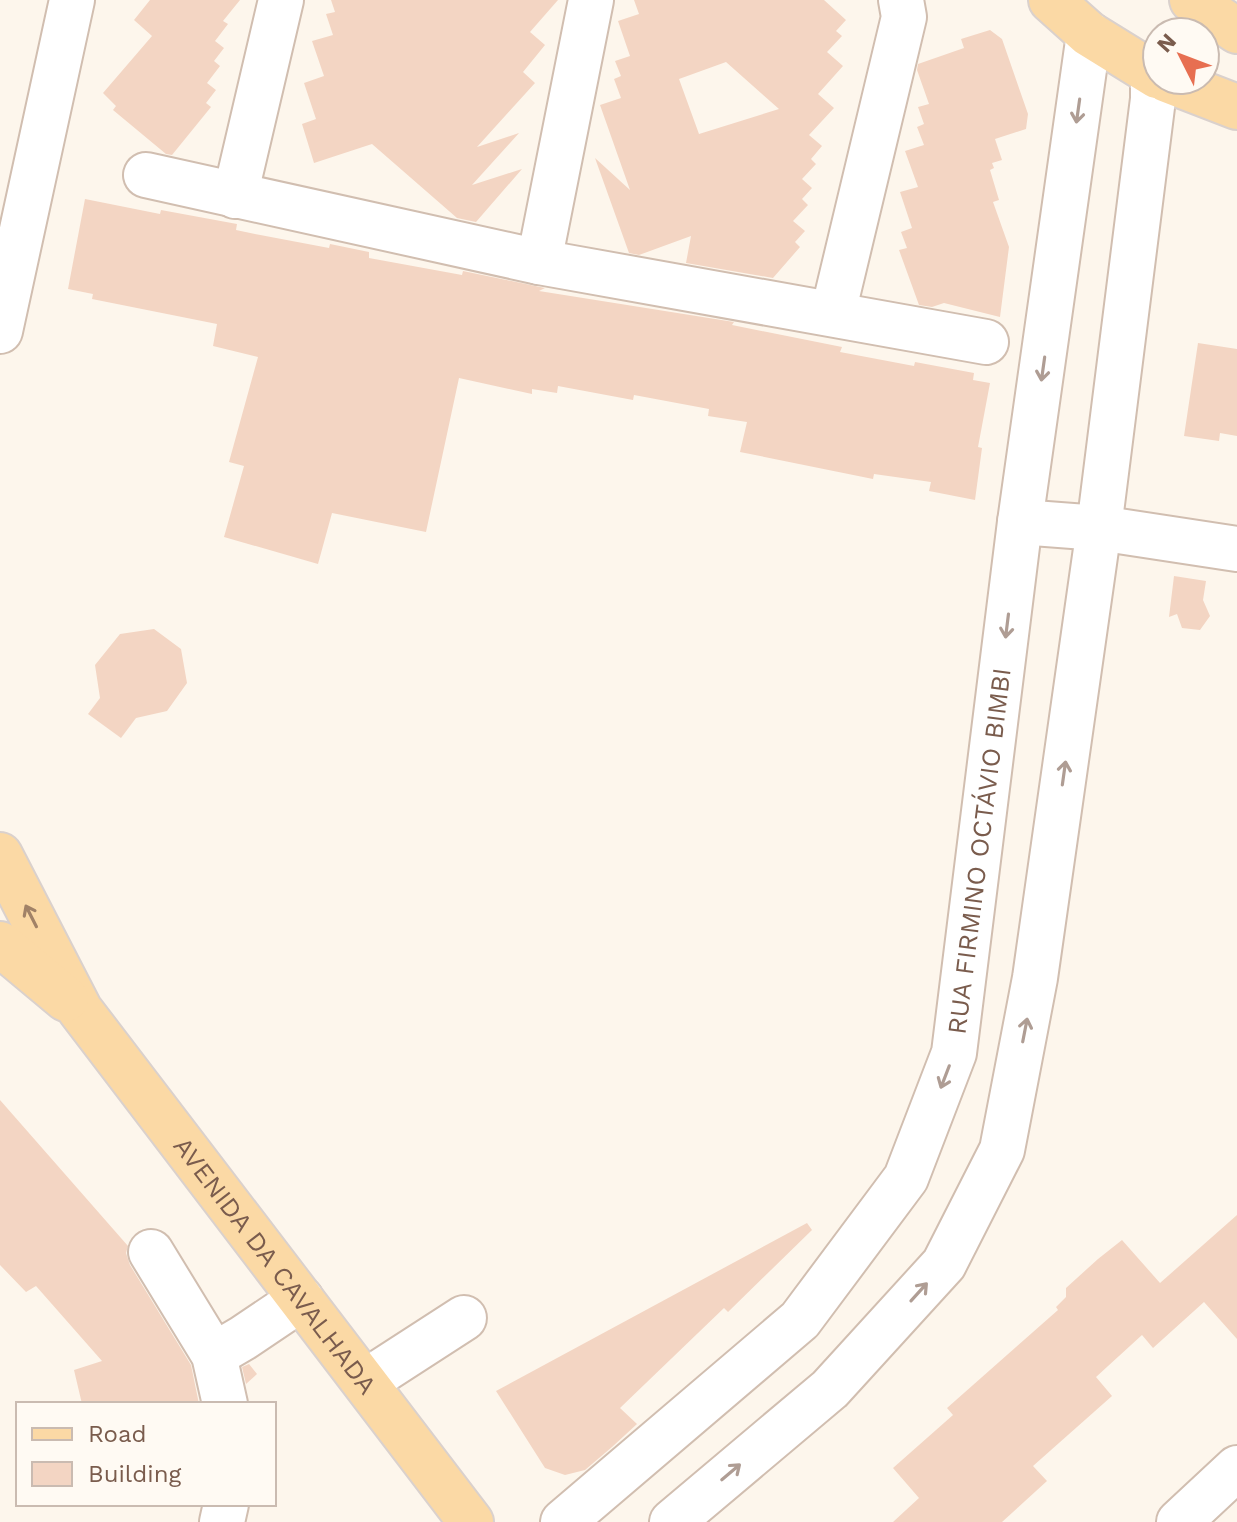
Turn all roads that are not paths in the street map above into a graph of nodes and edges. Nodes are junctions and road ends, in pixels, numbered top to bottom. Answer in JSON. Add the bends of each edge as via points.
{"nodes":[{"id":1,"x":72,"y":0,"type":"edge"},
{"id":2,"x":281,"y":0,"type":"edge"},
{"id":3,"x":591,"y":0,"type":"edge"},
{"id":4,"x":901,"y":0,"type":"edge"},
{"id":5,"x":1051,"y":0,"type":"edge"},
{"id":6,"x":1192,"y":0,"type":"edge"},
{"id":7,"x":1237,"y":31,"type":"edge"},
{"id":8,"x":1089,"y":34,"type":"junction"},
{"id":9,"x":1141,"y":66,"type":"edge"},
{"id":10,"x":1154,"y":96,"type":"edge"},
{"id":11,"x":1208,"y":96,"type":"edge"},
{"id":12,"x":1237,"y":107,"type":"edge"},
{"id":13,"x":146,"y":175,"type":"dead end"},
{"id":14,"x":235,"y":196,"type":"junction"},
{"id":15,"x":539,"y":262,"type":"junction"},
{"id":16,"x":833,"y":313,"type":"junction"},
{"id":17,"x":0,"y":331,"type":"edge"},
{"id":18,"x":986,"y":342,"type":"dead end"},
{"id":19,"x":1020,"y":522,"type":"junction"},
{"id":20,"x":1099,"y":528,"type":"junction"},
{"id":21,"x":1237,"y":549,"type":"edge"},
{"id":22,"x":0,"y":855,"type":"edge"},
{"id":23,"x":0,"y":944,"type":"edge"},
{"id":24,"x":80,"y":1010,"type":"junction"},
{"id":25,"x":151,"y":1252,"type":"dead end"},
{"id":26,"x":301,"y":1299,"type":"junction"},
{"id":27,"x":464,"y":1318,"type":"dead end"},
{"id":28,"x":214,"y":1355,"type":"junction"},
{"id":29,"x":365,"y":1382,"type":"junction"},
{"id":30,"x":225,"y":1402,"type":"edge"},
{"id":31,"x":1237,"y":1468,"type":"edge"},
{"id":32,"x":467,"y":1520,"type":"edge"},
{"id":33,"x":563,"y":1522,"type":"edge"},
{"id":34,"x":672,"y":1522,"type":"edge"},
{"id":35,"x":1179,"y":1522,"type":"edge"}],
"edges":[{"from":1,"to":17,"type":"street"},
{"from":2,"to":14,"type":"street"},
{"from":3,"to":15,"type":"street"},
{"from":4,"to":16,"type":"street","via":[[904,17]]},
{"from":5,"to":8,"type":"main road"},
{"from":6,"to":7,"type":"main road"},
{"from":8,"to":9,"type":"main road"},
{"from":8,"to":19,"type":"street","name":"RUA FIRMINO OCTÁVIO BIMBI","one_way":true},
{"from":10,"to":20,"type":"street"},
{"from":11,"to":12,"type":"main road"},
{"from":13,"to":14,"type":"street"},
{"from":14,"to":15,"type":"street"},
{"from":15,"to":16,"type":"street"},
{"from":16,"to":18,"type":"street"},
{"from":19,"to":20,"type":"street"},
{"from":19,"to":33,"type":"street","name":"RUA FIRMINO OCTÁVIO BIMBI","one_way":true,"via":[[954,1053],[906,1178],[800,1320]]},
{"from":20,"to":21,"type":"street"},
{"from":34,"to":20,"type":"street","one_way":true,"via":[[830,1389],[944,1264],[1002,1150],[1035,978]]},
{"from":24,"to":22,"type":"main road","name":"AVENIDA DA CAVALHADA","one_way":true},
{"from":23,"to":24,"type":"main road","name":"AVENIDA DA CAVALHADA"},
{"from":24,"to":26,"type":"main road","name":"AVENIDA DA CAVALHADA"},
{"from":25,"to":28,"type":"street"},
{"from":26,"to":28,"type":"street"},
{"from":26,"to":29,"type":"main road","name":"AVENIDA DA CAVALHADA"},
{"from":27,"to":29,"type":"street"},
{"from":28,"to":30,"type":"street"},
{"from":29,"to":32,"type":"main road","name":"AVENIDA DA CAVALHADA"},
{"from":31,"to":35,"type":"street"}]}
